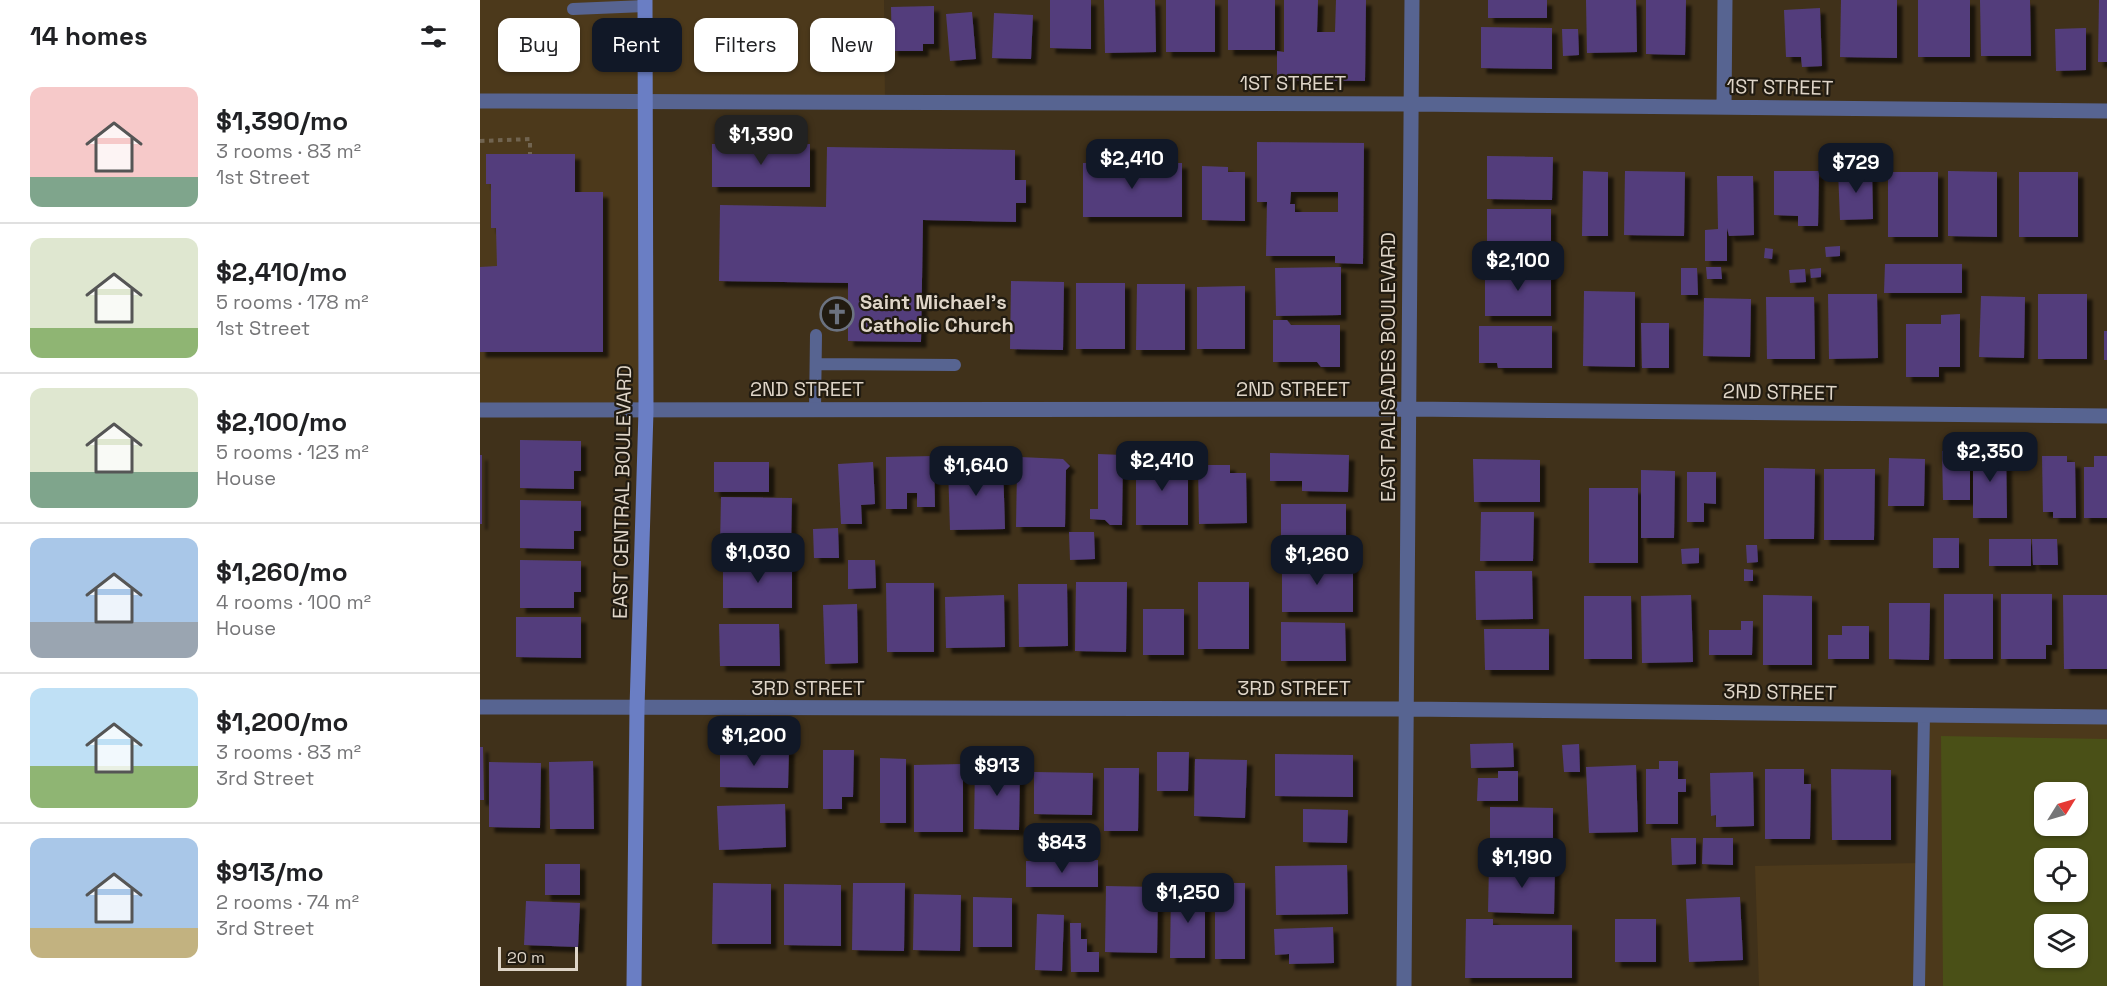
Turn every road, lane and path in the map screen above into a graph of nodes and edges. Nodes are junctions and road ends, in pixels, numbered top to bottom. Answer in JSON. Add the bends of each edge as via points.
{"nodes":[{"id":1,"x":1412,"y":0,"type":"edge"},
{"id":2,"x":1725,"y":0,"type":"edge"},
{"id":3,"x":645,"y":3,"type":"edge"},
{"id":4,"x":573,"y":9,"type":"dead end"},
{"id":5,"x":647,"y":100,"type":"junction"},
{"id":6,"x":480,"y":101,"type":"edge"},
{"id":7,"x":1411,"y":104,"type":"junction"},
{"id":8,"x":1724,"y":107,"type":"junction"},
{"id":9,"x":2107,"y":111,"type":"edge"},
{"id":10,"x":480,"y":141,"type":"edge"},
{"id":11,"x":530,"y":154,"type":"dead end"},
{"id":12,"x":816,"y":335,"type":"dead end"},
{"id":13,"x":816,"y":364,"type":"junction"},
{"id":14,"x":955,"y":365,"type":"dead end"},
{"id":15,"x":1408,"y":409,"type":"junction"},
{"id":16,"x":480,"y":410,"type":"edge"},
{"id":17,"x":815,"y":410,"type":"junction"},
{"id":18,"x":646,"y":411,"type":"junction"},
{"id":19,"x":2107,"y":416,"type":"edge"},
{"id":20,"x":480,"y":707,"type":"edge"},
{"id":21,"x":637,"y":708,"type":"junction"},
{"id":22,"x":1406,"y":710,"type":"junction"},
{"id":23,"x":1924,"y":715,"type":"junction"},
{"id":24,"x":2107,"y":717,"type":"edge"},
{"id":25,"x":634,"y":986,"type":"edge"},
{"id":26,"x":1404,"y":986,"type":"edge"},
{"id":27,"x":1919,"y":986,"type":"edge"}],
"edges":[{"from":1,"to":7,"type":"street","name":"EAST PALISADES BOULEVARD"},
{"from":2,"to":8,"type":"street"},
{"from":3,"to":4,"type":"lane"},
{"from":3,"to":5,"type":"main road","name":"EAST CENTRAL BOULEVARD"},
{"from":5,"to":6,"type":"street","name":"1ST STREET"},
{"from":5,"to":7,"type":"street","name":"1ST STREET"},
{"from":5,"to":18,"type":"main road","name":"EAST CENTRAL BOULEVARD"},
{"from":7,"to":8,"type":"street","name":"1ST STREET"},
{"from":7,"to":15,"type":"street","name":"EAST PALISADES BOULEVARD"},
{"from":8,"to":9,"type":"street","name":"1ST STREET"},
{"from":10,"to":11,"type":"path","via":[[530,140]]},
{"from":12,"to":13,"type":"lane"},
{"from":13,"to":14,"type":"lane"},
{"from":13,"to":17,"type":"lane"},
{"from":15,"to":17,"type":"street","name":"2ND STREET"},
{"from":15,"to":19,"type":"street","name":"2ND STREET"},
{"from":15,"to":22,"type":"street","name":"EAST PALISADES BOULEVARD"},
{"from":16,"to":18,"type":"street","name":"2ND STREET"},
{"from":17,"to":18,"type":"street","name":"2ND STREET"},
{"from":18,"to":21,"type":"main road","name":"EAST CENTRAL BOULEVARD"},
{"from":20,"to":21,"type":"street","name":"3RD STREET"},
{"from":21,"to":22,"type":"street","name":"3RD STREET"},
{"from":21,"to":25,"type":"main road","name":"EAST CENTRAL BOULEVARD"},
{"from":22,"to":23,"type":"street","name":"3RD STREET"},
{"from":22,"to":26,"type":"street","name":"EAST PALISADES BOULEVARD"},
{"from":23,"to":24,"type":"street","name":"3RD STREET"},
{"from":23,"to":27,"type":"lane"}]}
